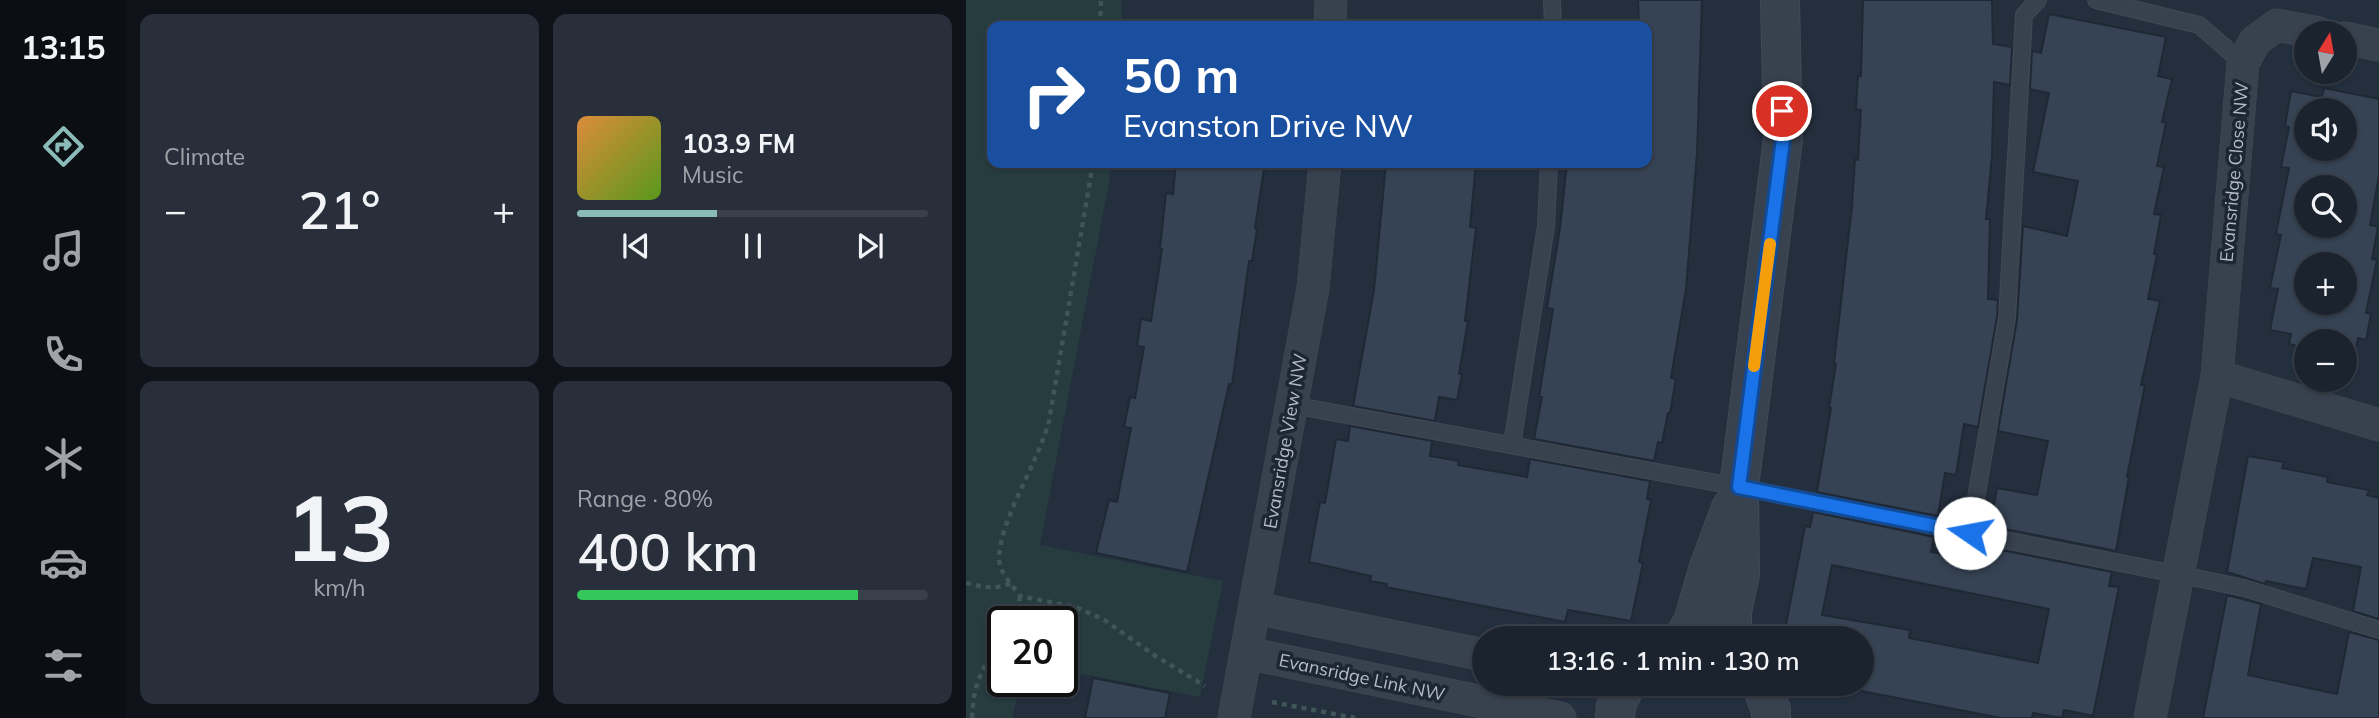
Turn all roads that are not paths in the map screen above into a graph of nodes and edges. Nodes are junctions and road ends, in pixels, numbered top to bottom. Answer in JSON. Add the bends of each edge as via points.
{"nodes":[{"id":1,"x":1331,"y":0,"type":"edge"},
{"id":2,"x":1552,"y":0,"type":"edge"},
{"id":3,"x":1780,"y":0,"type":"edge"},
{"id":4,"x":2038,"y":0,"type":"edge"},
{"id":5,"x":2096,"y":0,"type":"edge"},
{"id":6,"x":1330,"y":21,"type":"edge"},
{"id":7,"x":1553,"y":21,"type":"edge"},
{"id":8,"x":2294,"y":28,"type":"edge"},
{"id":9,"x":2357,"y":40,"type":"edge"},
{"id":10,"x":2379,"y":45,"type":"edge"},
{"id":11,"x":2243,"y":63,"type":"junction"},
{"id":12,"x":1325,"y":168,"type":"edge"},
{"id":13,"x":1549,"y":168,"type":"edge"},
{"id":14,"x":2217,"y":376,"type":"junction"},
{"id":15,"x":1292,"y":405,"type":"junction"},
{"id":16,"x":2379,"y":425,"type":"edge"},
{"id":17,"x":1512,"y":445,"type":"junction"},
{"id":18,"x":1739,"y":487,"type":"junction"},
{"id":19,"x":1970,"y":533,"type":"junction"},
{"id":20,"x":2178,"y":575,"type":"junction"},
{"id":21,"x":1255,"y":608,"type":"junction"},
{"id":22,"x":1691,"y":626,"type":"edge"},
{"id":23,"x":1732,"y":626,"type":"edge"},
{"id":24,"x":2379,"y":630,"type":"edge"},
{"id":25,"x":1246,"y":653,"type":"junction"},
{"id":26,"x":1472,"y":653,"type":"edge"},
{"id":27,"x":1620,"y":696,"type":"edge"},
{"id":28,"x":1234,"y":718,"type":"edge"},
{"id":29,"x":1560,"y":718,"type":"edge"},
{"id":30,"x":1615,"y":718,"type":"edge"},
{"id":31,"x":2150,"y":718,"type":"edge"}],
"edges":[{"from":1,"to":6,"type":"street"},
{"from":2,"to":7,"type":"lane"},
{"from":3,"to":18,"type":"street","via":[[1783,139]]},
{"from":4,"to":19,"type":"lane","via":[[2024,15],[2007,318]]},
{"from":5,"to":11,"type":"lane","via":[[2199,25]]},
{"from":8,"to":11,"type":"street","name":"Evansridge Close NW","via":[[2277,25],[2255,41]]},
{"from":9,"to":10,"type":"street"},
{"from":11,"to":14,"type":"street","name":"Evansridge Close NW"},
{"from":12,"to":15,"type":"street","name":"Evansridge View NW","via":[[1313,288]]},
{"from":13,"to":17,"type":"lane","via":[[1546,226]]},
{"from":14,"to":16,"type":"street"},
{"from":14,"to":20,"type":"street","name":"Evansridge Close NW"},
{"from":15,"to":17,"type":"lane"},
{"from":15,"to":21,"type":"street","name":"Evansridge View NW"},
{"from":17,"to":18,"type":"lane"},
{"from":18,"to":19,"type":"lane"},
{"from":18,"to":22,"type":"street"},
{"from":18,"to":23,"type":"street","via":[[1740,574]]},
{"from":19,"to":20,"type":"lane"},
{"from":20,"to":24,"type":"lane","via":[[2244,588]]},
{"from":20,"to":31,"type":"street","name":"Evansridge Close NW"},
{"from":21,"to":25,"type":"street","name":"Evansridge View NW"},
{"from":21,"to":26,"type":"street"},
{"from":25,"to":28,"type":"street","name":"Evansridge View NW"},
{"from":25,"to":29,"type":"street","name":"Evansridge Link NW"},
{"from":27,"to":30,"type":"street"}]}
